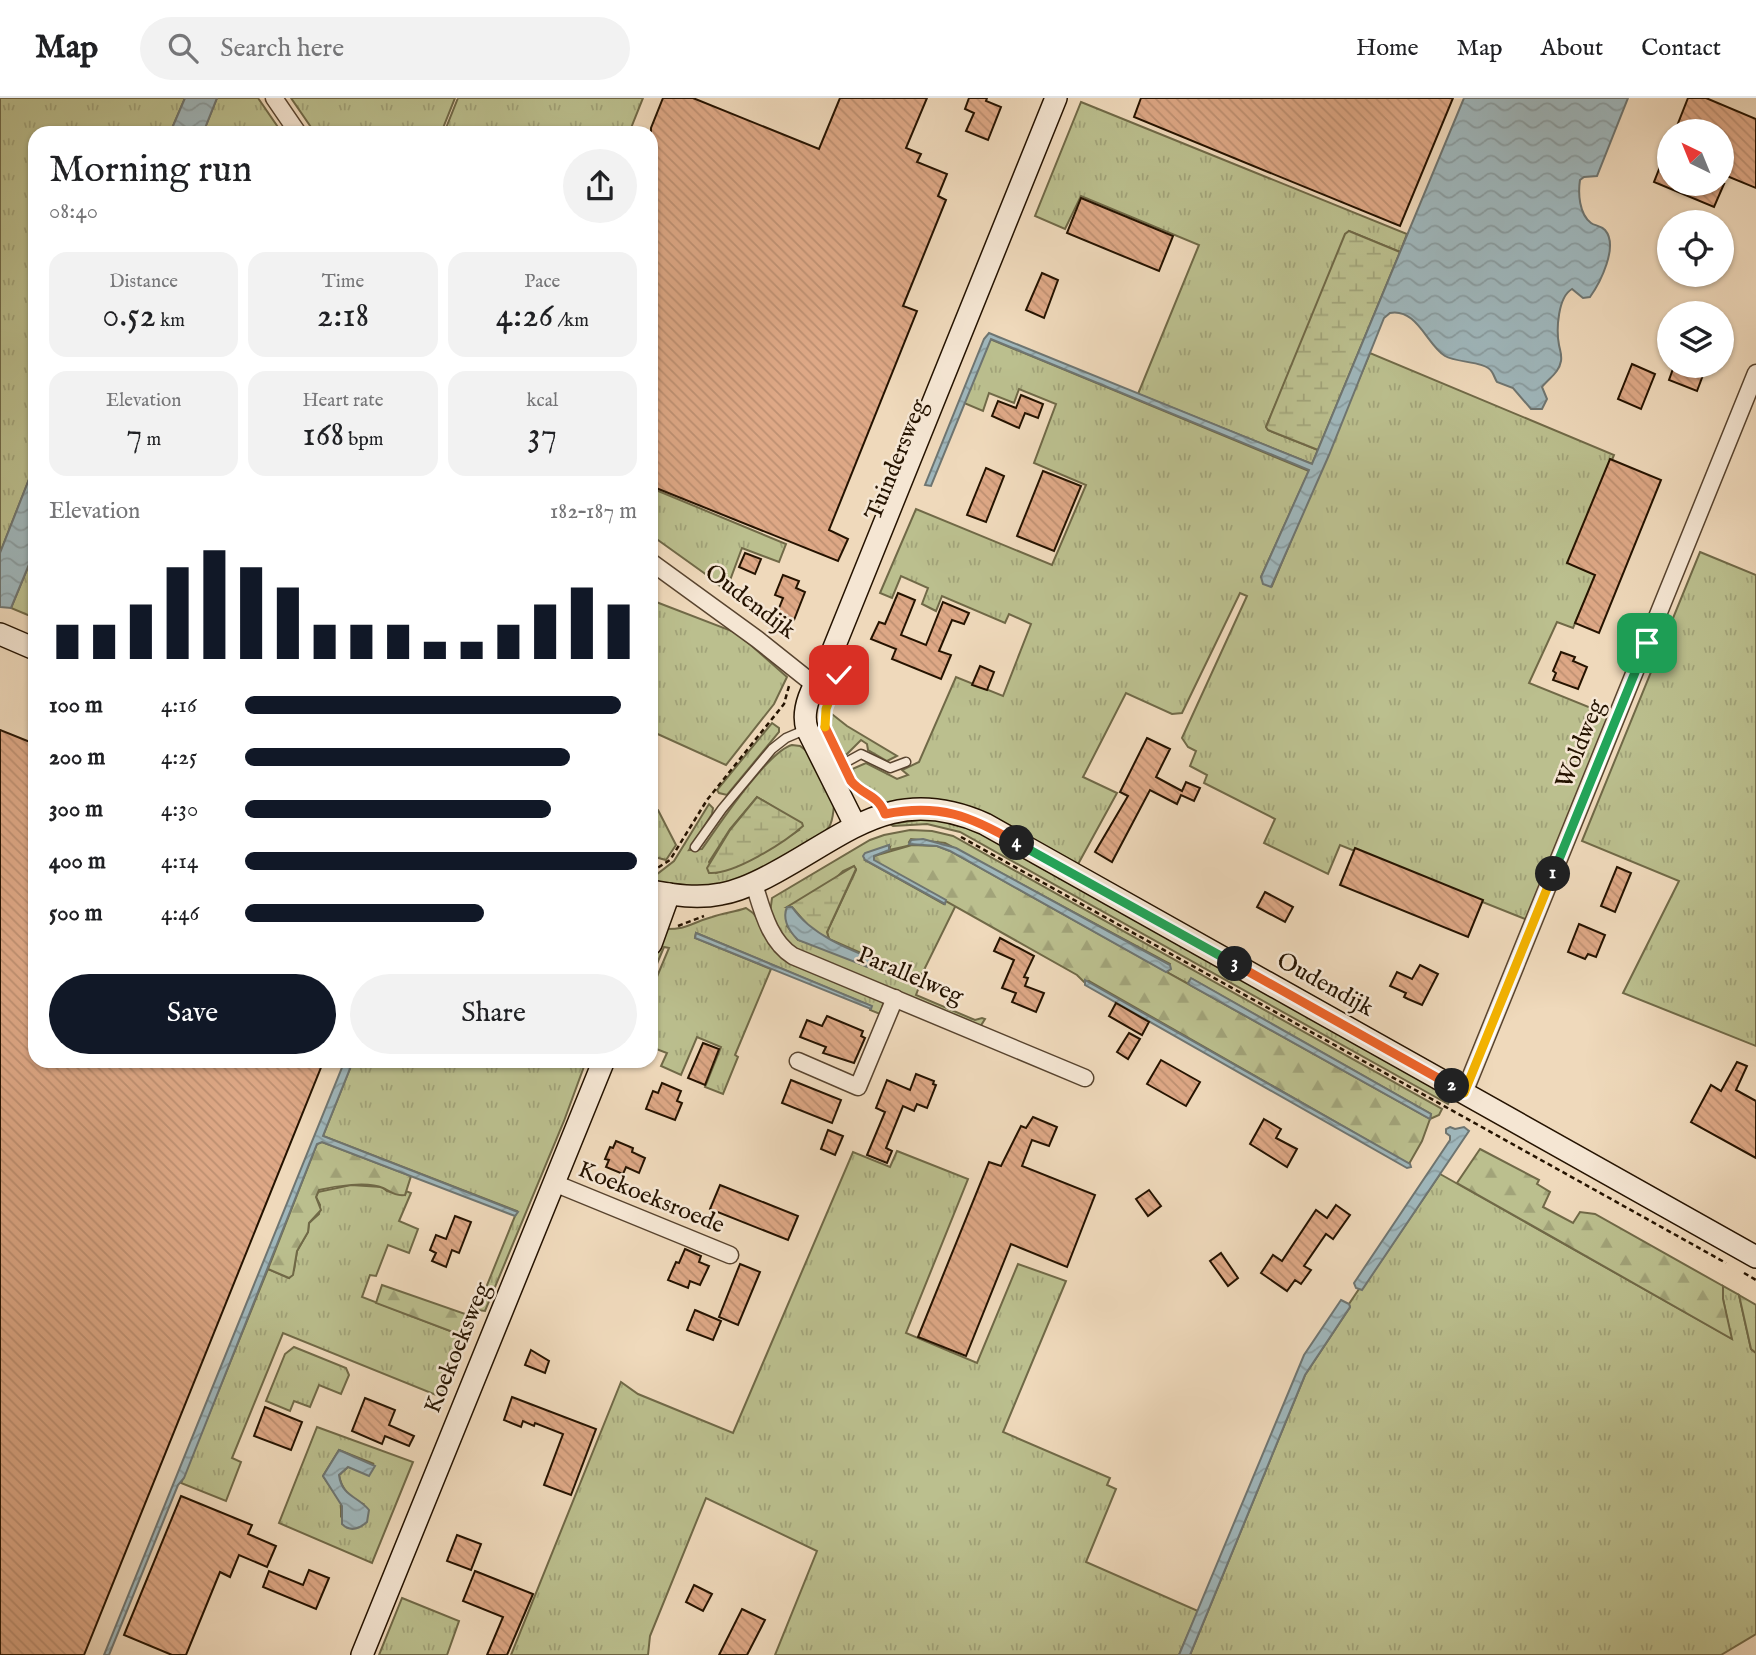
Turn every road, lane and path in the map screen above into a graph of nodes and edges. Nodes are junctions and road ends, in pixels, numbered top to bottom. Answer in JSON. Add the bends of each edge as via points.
{"nodes":[{"id":1,"x":274,"y":98,"type":"edge"},
{"id":2,"x":1056,"y":98,"type":"edge"},
{"id":3,"x":293,"y":126,"type":"edge"},
{"id":4,"x":1756,"y":373,"type":"edge"},
{"id":5,"x":658,"y":567,"type":"edge"},
{"id":6,"x":0,"y":634,"type":"edge"},
{"id":7,"x":28,"y":646,"type":"edge"},
{"id":8,"x":807,"y":679,"type":"junction"},
{"id":9,"x":807,"y":729,"type":"junction"},
{"id":10,"x":906,"y":762,"type":"dead end"},
{"id":11,"x":835,"y":768,"type":"junction"},
{"id":12,"x":885,"y":814,"type":"junction"},
{"id":13,"x":855,"y":825,"type":"junction"},
{"id":14,"x":960,"y":836,"type":"dead end"},
{"id":15,"x":695,"y":846,"type":"dead end"},
{"id":16,"x":658,"y":868,"type":"edge"},
{"id":17,"x":754,"y":884,"type":"junction"},
{"id":18,"x":660,"y":892,"type":"edge"},
{"id":19,"x":895,"y":998,"type":"junction"},
{"id":20,"x":798,"y":1061,"type":"dead end"},
{"id":21,"x":601,"y":1068,"type":"edge"},
{"id":22,"x":1085,"y":1078,"type":"dead end"},
{"id":23,"x":1464,"y":1093,"type":"junction"},
{"id":24,"x":554,"y":1182,"type":"junction"},
{"id":25,"x":730,"y":1255,"type":"dead end"},
{"id":26,"x":1750,"y":1266,"type":"edge"},
{"id":27,"x":1732,"y":1267,"type":"dead end"},
{"id":28,"x":1756,"y":1280,"type":"edge"},
{"id":29,"x":362,"y":1655,"type":"edge"}],
"edges":[{"from":1,"to":3,"type":"street"},
{"from":2,"to":8,"type":"street","name":"Tuindersweg","via":[[831,655]]},
{"from":4,"to":23,"type":"street","name":"Woldweg"},
{"from":5,"to":8,"type":"street","name":"Oudendijk"},
{"from":6,"to":7,"type":"street"},
{"from":8,"to":9,"type":"street","name":"Tuindersweg"},
{"from":8,"to":16,"type":"path","via":[[789,686],[781,707],[707,800],[675,853]]},
{"from":9,"to":11,"type":"street"},
{"from":9,"to":15,"type":"lane","via":[[772,749]]},
{"from":10,"to":11,"type":"lane","via":[[890,768],[861,754]]},
{"from":11,"to":12,"type":"path","via":[[875,797]]},
{"from":11,"to":13,"type":"street"},
{"from":12,"to":13,"type":"street","name":"Oudendijk"},
{"from":12,"to":23,"type":"street","name":"Oudendijk","via":[[936,810],[985,824]]},
{"from":13,"to":17,"type":"street"},
{"from":14,"to":27,"type":"path","name":"Oudendijk"},
{"from":17,"to":18,"type":"street","via":[[720,895]]},
{"from":17,"to":19,"type":"street","name":"Parallelweg","via":[[773,936],[783,950]]},
{"from":19,"to":20,"type":"street","via":[[858,1087]]},
{"from":19,"to":22,"type":"street","name":"Parallelweg"},
{"from":21,"to":24,"type":"street","name":"Koekoeksweg"},
{"from":23,"to":26,"type":"street","name":"Oudendijk"},
{"from":24,"to":25,"type":"street","name":"Koekoeksroede"},
{"from":24,"to":29,"type":"street","name":"Koekoeksweg"},
{"from":26,"to":28,"type":"path"}]}
